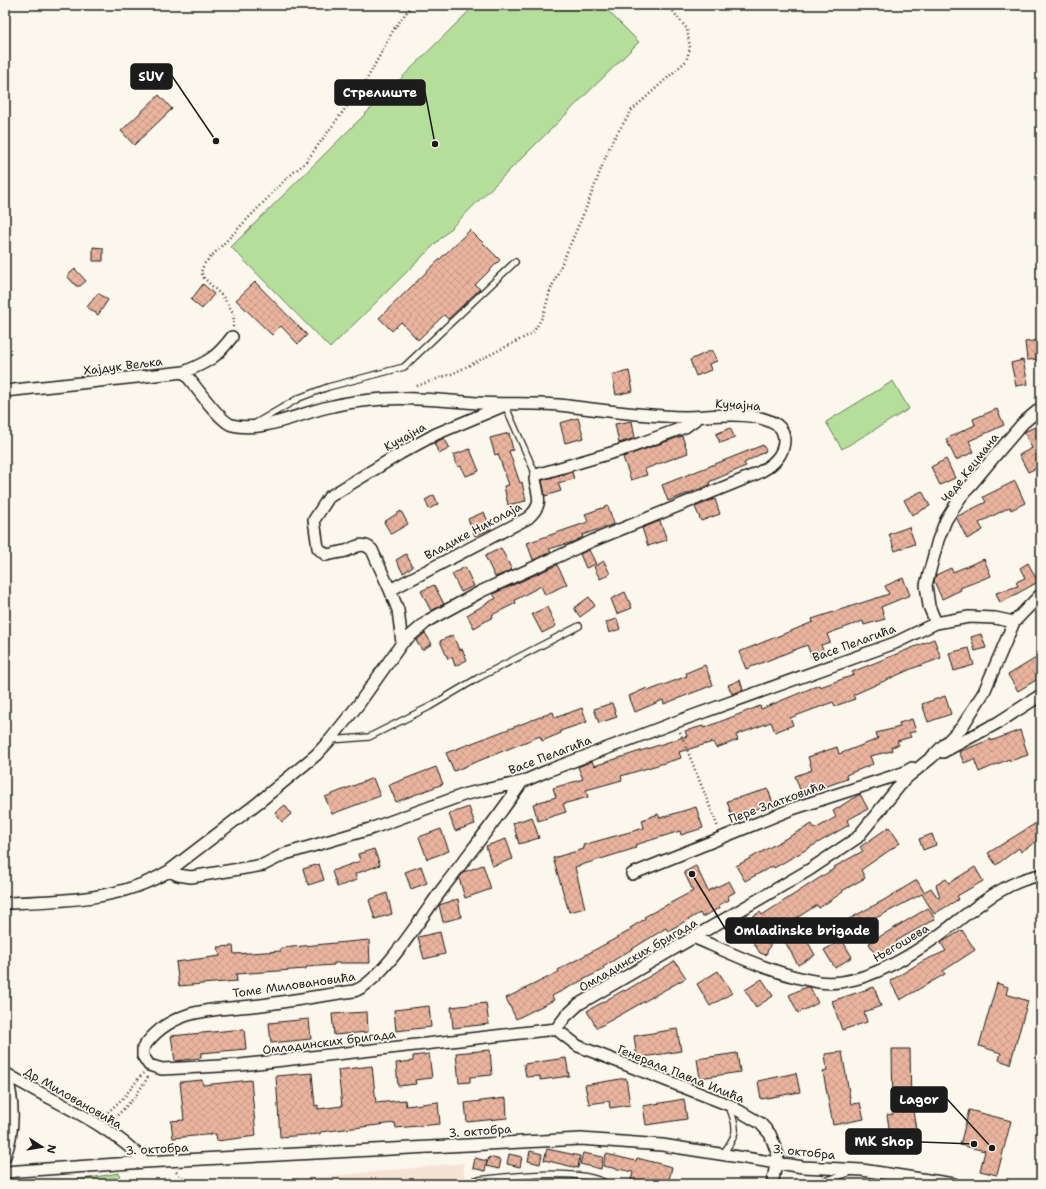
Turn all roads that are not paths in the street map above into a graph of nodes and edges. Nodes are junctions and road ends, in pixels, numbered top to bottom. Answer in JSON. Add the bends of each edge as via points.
{"nodes":[{"id":1,"x":515,"y":262,"type":"dead end"},
{"id":2,"x":232,"y":337,"type":"road end"},
{"id":3,"x":184,"y":372,"type":"junction"},
{"id":4,"x":5,"y":391,"type":"edge"},
{"id":5,"x":505,"y":405,"type":"junction"},
{"id":6,"x":1041,"y":408,"type":"edge"},
{"id":7,"x":699,"y":417,"type":"junction"},
{"id":8,"x":250,"y":427,"type":"junction"},
{"id":9,"x":536,"y":475,"type":"junction"},
{"id":10,"x":390,"y":590,"type":"junction"},
{"id":11,"x":1041,"y":594,"type":"edge"},
{"id":12,"x":1014,"y":622,"type":"junction"},
{"id":13,"x":936,"y":623,"type":"junction"},
{"id":14,"x":579,"y":626,"type":"dead end"},
{"id":15,"x":402,"y":643,"type":"junction"},
{"id":16,"x":1041,"y":695,"type":"edge"},
{"id":17,"x":330,"y":740,"type":"junction"},
{"id":18,"x":932,"y":758,"type":"junction"},
{"id":19,"x":522,"y":782,"type":"junction"},
{"id":20,"x":169,"y":871,"type":"junction"},
{"id":21,"x":632,"y":874,"type":"dead end"},
{"id":22,"x":1041,"y":875,"type":"edge"},
{"id":23,"x":5,"y":903,"type":"edge"},
{"id":24,"x":693,"y":937,"type":"junction"},
{"id":25,"x":556,"y":1029,"type":"junction"},
{"id":26,"x":149,"y":1065,"type":"joint"},
{"id":27,"x":6,"y":1074,"type":"edge"},
{"id":28,"x":729,"y":1105,"type":"junction"},
{"id":29,"x":722,"y":1155,"type":"junction"},
{"id":30,"x":5,"y":1156,"type":"edge"},
{"id":31,"x":145,"y":1162,"type":"junction"},
{"id":32,"x":778,"y":1163,"type":"junction"},
{"id":33,"x":862,"y":1170,"type":"junction"},
{"id":34,"x":5,"y":1172,"type":"edge"},
{"id":35,"x":476,"y":1180,"type":"dead end"},
{"id":36,"x":607,"y":1184,"type":"edge"},
{"id":37,"x":772,"y":1184,"type":"edge"},
{"id":38,"x":815,"y":1184,"type":"edge"},
{"id":39,"x":954,"y":1184,"type":"edge"}],
"edges":[{"from":1,"to":8,"type":"lane","via":[[404,367],[328,387],[299,398]]},
{"from":2,"to":3,"type":"street","name":"Хајдук Вељка","via":[[220,352],[207,362]]},
{"from":3,"to":4,"type":"street","name":"Хајдук Вељка"},
{"from":3,"to":8,"type":"street","via":[[221,419],[230,425]]},
{"from":5,"to":7,"type":"street","name":"Кучајна","via":[[566,406],[648,416]]},
{"from":5,"to":8,"type":"street","via":[[385,399],[334,405],[258,427]]},
{"from":5,"to":9,"type":"lane"},
{"from":5,"to":10,"type":"street","name":"Кучајна","via":[[429,438],[330,497],[314,520],[318,548],[326,555],[359,545],[369,547]]},
{"from":6,"to":13,"type":"street","name":"Чеде Кецмана","via":[[1023,423],[999,450],[960,498],[946,520],[926,585],[928,606]]},
{"from":7,"to":9,"type":"street","via":[[685,427],[628,448]]},
{"from":7,"to":15,"type":"street","name":"Кучајна","via":[[722,414],[767,421],[781,430],[784,437],[783,448],[772,464],[759,473],[592,541],[482,591],[429,620]]},
{"from":9,"to":10,"type":"street","name":"Владике Николаја","via":[[539,503],[536,511],[528,518]]},
{"from":10,"to":15,"type":"street","via":[[398,610]]},
{"from":11,"to":12,"type":"street"},
{"from":12,"to":13,"type":"street","name":"Васе Пелагића","via":[[969,617]]},
{"from":12,"to":18,"type":"street","name":"Омладинских бригада","via":[[977,706],[962,727]]},
{"from":13,"to":19,"type":"street","name":"Васе Пелагића","via":[[895,643],[676,722]]},
{"from":14,"to":17,"type":"lane","via":[[478,678],[429,707],[369,736]]},
{"from":15,"to":17,"type":"street","name":"Кучајна"},
{"from":16,"to":18,"type":"street","via":[[999,722]]},
{"from":17,"to":20,"type":"street","name":"Кучајна","via":[[316,755],[259,802]]},
{"from":18,"to":21,"type":"street","name":"Пере Златковића","via":[[903,773],[792,809]]},
{"from":18,"to":24,"type":"street","name":"Омладинских бригада","via":[[905,780],[858,838],[809,870]]},
{"from":19,"to":20,"type":"street","name":"Васе Пелагића","via":[[466,794],[370,829],[285,854],[263,865],[191,877]]},
{"from":19,"to":26,"type":"street","name":"Томе Миловановића","via":[[407,937],[377,975],[363,988],[259,1005],[194,1012],[176,1019],[151,1037],[143,1048],[143,1056]]},
{"from":20,"to":23,"type":"street","via":[[150,882],[125,891],[94,898]]},
{"from":22,"to":24,"type":"street","name":"Његошева","via":[[1015,882],[931,940],[875,974],[846,980],[820,982],[788,975]]},
{"from":24,"to":25,"type":"street","name":"Омладинских бригада","via":[[579,1004]]},
{"from":25,"to":26,"type":"street","name":"Омладинских бригада","via":[[240,1065],[162,1069]]},
{"from":25,"to":28,"type":"street","name":"Генерала Павла Илића","via":[[578,1046]]},
{"from":27,"to":30,"type":"street","via":[[11,1092],[13,1130]]},
{"from":27,"to":31,"type":"street","name":"Др Миловановића","via":[[100,1126],[134,1149]]},
{"from":28,"to":29,"type":"lane","via":[[736,1129],[732,1142]]},
{"from":28,"to":32,"type":"street","name":"Генерала Павла Илића","via":[[760,1123],[770,1134],[776,1145]]},
{"from":29,"to":31,"type":"street","name":"3. октобра","via":[[662,1145],[581,1139]]},
{"from":29,"to":32,"type":"street","name":"3. октобра"},
{"from":31,"to":34,"type":"street","name":"3. октобра"},
{"from":32,"to":33,"type":"street","name":"3. октобра"},
{"from":32,"to":37,"type":"street","name":"Генерала Павла Илића"},
{"from":33,"to":38,"type":"lane"},
{"from":33,"to":39,"type":"street","name":"3. октобра"},
{"from":35,"to":36,"type":"lane","via":[[544,1174],[580,1177]]}]}
